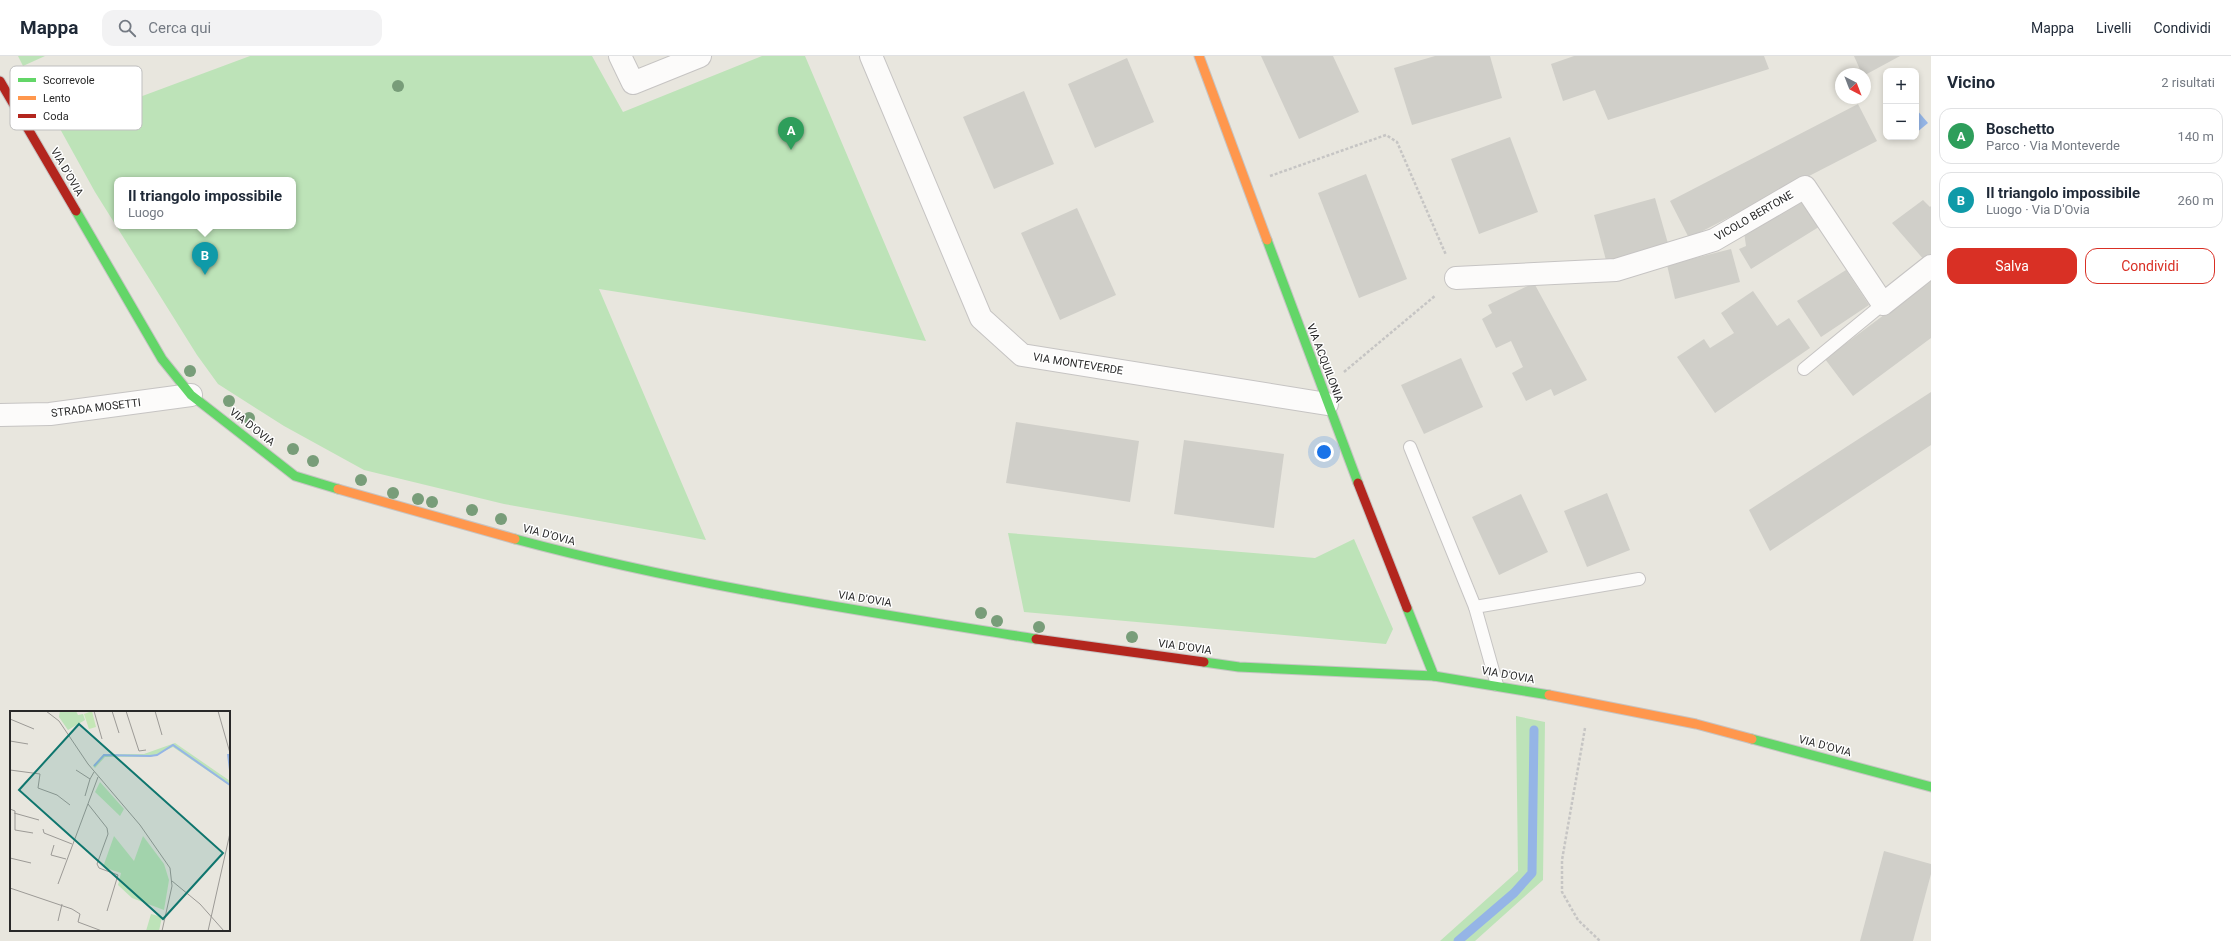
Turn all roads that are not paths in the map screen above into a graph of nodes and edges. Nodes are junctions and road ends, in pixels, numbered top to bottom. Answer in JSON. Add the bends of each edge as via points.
{"nodes":[{"id":1,"x":620,"y":56,"type":"edge"},
{"id":2,"x":700,"y":56,"type":"edge"},
{"id":3,"x":871,"y":56,"type":"edge"},
{"id":4,"x":1199,"y":56,"type":"edge"},
{"id":5,"x":0,"y":80,"type":"edge"},
{"id":6,"x":10,"y":97,"type":"edge"},
{"id":7,"x":29,"y":130,"type":"edge"},
{"id":8,"x":1931,"y":266,"type":"edge"},
{"id":9,"x":1456,"y":278,"type":"road end"},
{"id":10,"x":1883,"y":304,"type":"junction"},
{"id":11,"x":1804,"y":369,"type":"dead end"},
{"id":12,"x":191,"y":395,"type":"junction"},
{"id":13,"x":1324,"y":397,"type":"junction"},
{"id":14,"x":0,"y":414,"type":"edge"},
{"id":15,"x":1410,"y":447,"type":"dead end"},
{"id":16,"x":1639,"y":579,"type":"dead end"},
{"id":17,"x":1475,"y":607,"type":"junction"},
{"id":18,"x":1434,"y":676,"type":"junction"},
{"id":19,"x":1497,"y":685,"type":"junction"},
{"id":20,"x":1931,"y":787,"type":"edge"}],
"edges":[{"from":1,"to":2,"type":"street","via":[[633,83]]},
{"from":3,"to":13,"type":"street","name":"VIA MONTEVERDE","via":[[981,318],[1022,355]]},
{"from":4,"to":13,"type":"street","name":"VIA ACQUILONIA"},
{"from":5,"to":6,"type":"street","name":"VIA D'OVIA"},
{"from":7,"to":12,"type":"street","name":"VIA D'OVIA","via":[[162,359]]},
{"from":8,"to":10,"type":"street"},
{"from":9,"to":10,"type":"street","name":"VICOLO BERTONE","via":[[1616,270],[1714,240],[1806,186]]},
{"from":10,"to":11,"type":"lane"},
{"from":12,"to":14,"type":"street","name":"STRADA MOSETTI","via":[[50,414]]},
{"from":12,"to":18,"type":"street","name":"VIA D'OVIA","via":[[295,476],[571,554],[803,602],[1097,648],[1240,667]]},
{"from":13,"to":18,"type":"street","name":"VIA ACQUILONIA"},
{"from":15,"to":17,"type":"lane"},
{"from":16,"to":17,"type":"lane"},
{"from":17,"to":19,"type":"lane"},
{"from":18,"to":19,"type":"street","name":"VIA D'OVIA"},
{"from":19,"to":20,"type":"street","name":"VIA D'OVIA","via":[[1696,724]]}]}
